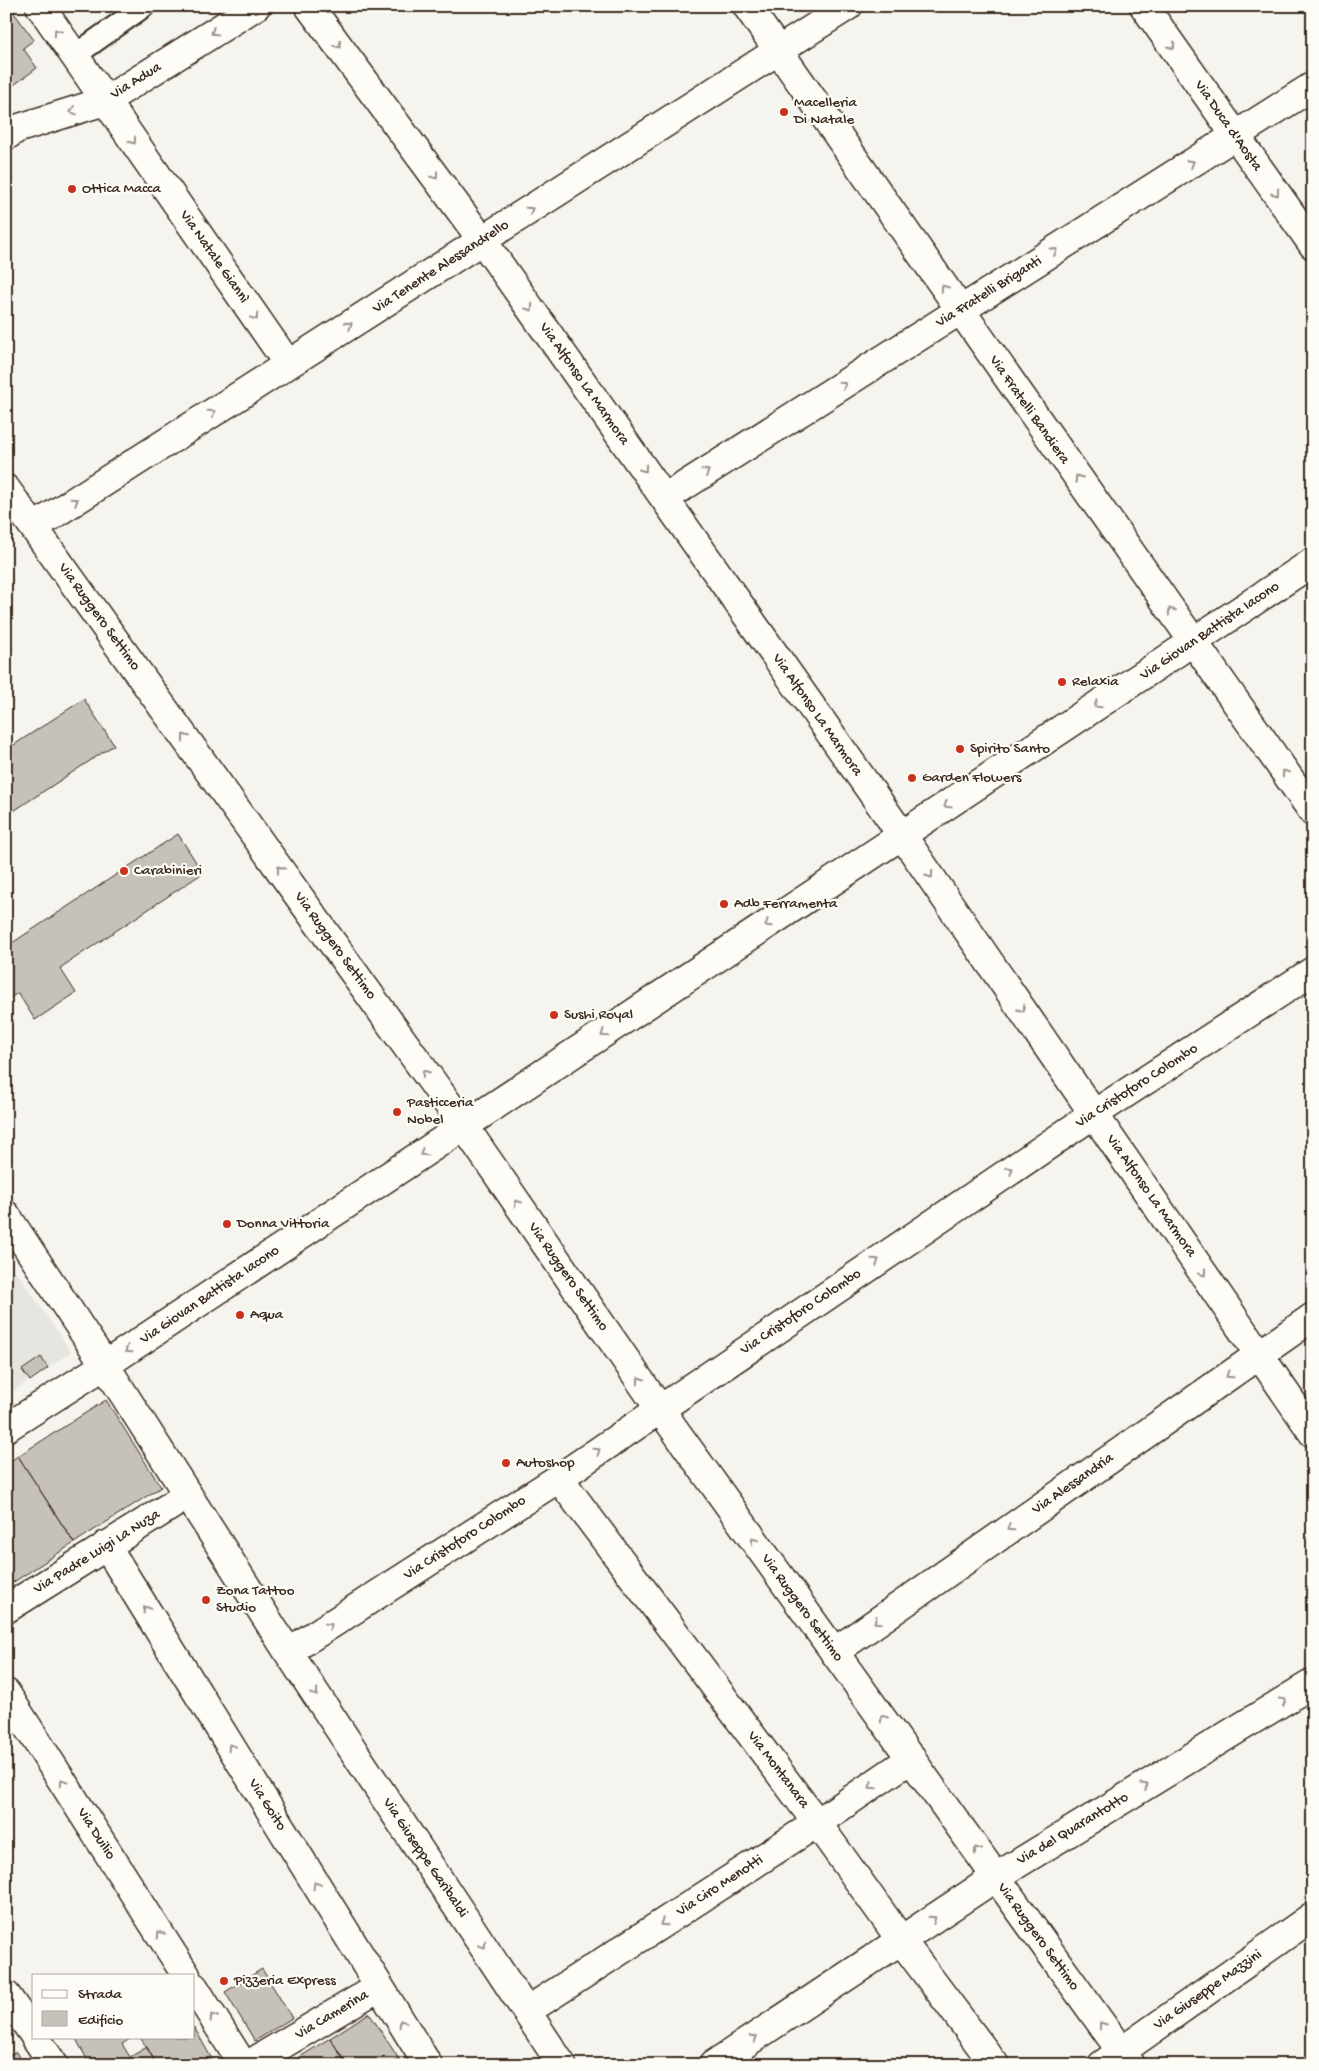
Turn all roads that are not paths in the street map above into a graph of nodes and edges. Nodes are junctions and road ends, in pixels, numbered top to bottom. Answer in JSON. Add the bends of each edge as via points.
{"nodes":[{"id":1,"x":40,"y":6,"type":"edge"},
{"id":2,"x":144,"y":6,"type":"edge"},
{"id":3,"x":256,"y":6,"type":"edge"},
{"id":4,"x":309,"y":6,"type":"edge"},
{"id":5,"x":747,"y":6,"type":"edge"},
{"id":6,"x":848,"y":6,"type":"edge"},
{"id":7,"x":1144,"y":6,"type":"edge"},
{"id":8,"x":778,"y":51,"type":"junction"},
{"id":9,"x":74,"y":56,"type":"junction"},
{"id":10,"x":1313,"y":86,"type":"edge"},
{"id":11,"x":105,"y":101,"type":"junction"},
{"id":12,"x":10,"y":127,"type":"edge"},
{"id":13,"x":1235,"y":135,"type":"junction"},
{"id":14,"x":482,"y":240,"type":"junction"},
{"id":15,"x":1313,"y":245,"type":"edge"},
{"id":16,"x":960,"y":310,"type":"junction"},
{"id":17,"x":288,"y":364,"type":"junction"},
{"id":18,"x":6,"y":489,"type":"edge"},
{"id":19,"x":665,"y":498,"type":"junction"},
{"id":20,"x":34,"y":527,"type":"junction"},
{"id":21,"x":1313,"y":562,"type":"edge"},
{"id":22,"x":1193,"y":642,"type":"junction"},
{"id":23,"x":1313,"y":812,"type":"edge"},
{"id":24,"x":902,"y":835,"type":"junction"},
{"id":25,"x":1313,"y":970,"type":"edge"},
{"id":26,"x":1094,"y":1114,"type":"junction"},
{"id":27,"x":464,"y":1126,"type":"junction"},
{"id":28,"x":6,"y":1215,"type":"edge"},
{"id":29,"x":1313,"y":1318,"type":"edge"},
{"id":30,"x":1260,"y":1354,"type":"junction"},
{"id":31,"x":106,"y":1365,"type":"junction"},
{"id":32,"x":659,"y":1408,"type":"junction"},
{"id":33,"x":6,"y":1428,"type":"edge"},
{"id":34,"x":1313,"y":1434,"type":"edge"},
{"id":35,"x":559,"y":1478,"type":"junction"},
{"id":36,"x":188,"y":1495,"type":"junction"},
{"id":37,"x":106,"y":1545,"type":"junction"},
{"id":38,"x":6,"y":1609,"type":"edge"},
{"id":39,"x":288,"y":1652,"type":"junction"},
{"id":40,"x":834,"y":1652,"type":"junction"},
{"id":41,"x":1313,"y":1683,"type":"edge"},
{"id":42,"x":6,"y":1693,"type":"edge"},
{"id":43,"x":912,"y":1758,"type":"junction"},
{"id":44,"x":817,"y":1823,"type":"junction"},
{"id":45,"x":996,"y":1877,"type":"junction"},
{"id":46,"x":1313,"y":1916,"type":"edge"},
{"id":47,"x":901,"y":1940,"type":"junction"},
{"id":48,"x":185,"y":1974,"type":"edge"},
{"id":49,"x":379,"y":1987,"type":"junction"},
{"id":50,"x":195,"y":1988,"type":"edge"},
{"id":51,"x":6,"y":1995,"type":"edge"},
{"id":52,"x":527,"y":2011,"type":"junction"},
{"id":53,"x":32,"y":2032,"type":"edge"},
{"id":54,"x":36,"y":2038,"type":"edge"},
{"id":55,"x":246,"y":2059,"type":"edge"},
{"id":56,"x":1118,"y":2060,"type":"edge"},
{"id":57,"x":54,"y":2065,"type":"edge"},
{"id":58,"x":428,"y":2065,"type":"edge"},
{"id":59,"x":562,"y":2065,"type":"edge"},
{"id":60,"x":713,"y":2065,"type":"edge"},
{"id":61,"x":995,"y":2065,"type":"edge"}],
"edges":[{"from":9,"to":1,"type":"street","name":"Via Natale Giannì","one_way":true},
{"from":2,"to":9,"type":"street"},
{"from":3,"to":11,"type":"street","name":"Via Adua","one_way":true},
{"from":4,"to":14,"type":"street","name":"Via Alfonso La Marmora","one_way":true},
{"from":5,"to":8,"type":"street","name":"Via Fratelli Bandiera"},
{"from":6,"to":8,"type":"street","name":"Via Tenente Alessandrello"},
{"from":7,"to":13,"type":"street","name":"Via Duca d'Aosta","one_way":true},
{"from":14,"to":8,"type":"street","name":"Via Tenente Alessandrello","one_way":true},
{"from":16,"to":8,"type":"street","name":"Via Fratelli Bandiera","one_way":true},
{"from":9,"to":11,"type":"street","name":"Via Natale Giannì"},
{"from":10,"to":13,"type":"street","name":"Via Fratelli Briganti"},
{"from":11,"to":12,"type":"street","name":"Via Adua","one_way":true},
{"from":11,"to":17,"type":"street","name":"Via Natale Giannì","one_way":true},
{"from":13,"to":15,"type":"street","name":"Via Duca d'Aosta","one_way":true},
{"from":16,"to":13,"type":"street","name":"Via Fratelli Briganti","one_way":true},
{"from":17,"to":14,"type":"street","name":"Via Tenente Alessandrello","one_way":true},
{"from":14,"to":19,"type":"street","name":"Via Alfonso La Marmora","one_way":true},
{"from":19,"to":16,"type":"street","name":"Via Fratelli Briganti","one_way":true},
{"from":22,"to":16,"type":"street","name":"Via Fratelli Bandiera","one_way":true},
{"from":20,"to":17,"type":"street","name":"Via Tenente Alessandrello","one_way":true},
{"from":18,"to":20,"type":"street","name":"Via Ruggero Settimo"},
{"from":19,"to":24,"type":"street","name":"Via Alfonso La Marmora"},
{"from":27,"to":20,"type":"street","name":"Via Ruggero Settimo","one_way":true},
{"from":21,"to":22,"type":"street","name":"Via Giovan Battista Iacono"},
{"from":23,"to":22,"type":"street","name":"Via Fratelli Bandiera","one_way":true},
{"from":22,"to":24,"type":"street","name":"Via Giovan Battista Iacono","one_way":true},
{"from":24,"to":26,"type":"street","name":"Via Alfonso La Marmora","one_way":true},
{"from":24,"to":27,"type":"street","name":"Via Giovan Battista Iacono","one_way":true},
{"from":25,"to":26,"type":"street","name":"Via Cristoforo Colombo"},
{"from":26,"to":30,"type":"street","name":"Via Alfonso La Marmora","one_way":true},
{"from":32,"to":26,"type":"street","name":"Via Cristoforo Colombo","one_way":true},
{"from":27,"to":31,"type":"street","name":"Via Giovan Battista Iacono","one_way":true},
{"from":32,"to":27,"type":"street","name":"Via Ruggero Settimo","one_way":true},
{"from":28,"to":31,"type":"street","name":"Via Giuseppe Garibaldi"},
{"from":29,"to":30,"type":"street","name":"Via Alessandria"},
{"from":30,"to":34,"type":"street","name":"Via Alfonso La Marmora"},
{"from":30,"to":40,"type":"street","name":"Via Alessandria","one_way":true},
{"from":31,"to":33,"type":"street","name":"Via Giovan Battista Iacono"},
{"from":31,"to":36,"type":"street","name":"Via Giuseppe Garibaldi"},
{"from":35,"to":32,"type":"street","name":"Via Cristoforo Colombo","one_way":true},
{"from":40,"to":32,"type":"street","name":"Via Ruggero Settimo","one_way":true},
{"from":39,"to":35,"type":"street","name":"Via Cristoforo Colombo","one_way":true},
{"from":35,"to":44,"type":"street","name":"Via Montanara"},
{"from":36,"to":37,"type":"street","name":"Via Padre Luigi La Nuza"},
{"from":36,"to":39,"type":"street","name":"Via Giuseppe Garibaldi"},
{"from":37,"to":38,"type":"street","name":"Via Padre Luigi La Nuza"},
{"from":49,"to":37,"type":"street","name":"Via Goito","one_way":true},
{"from":39,"to":52,"type":"street","name":"Via Giuseppe Garibaldi","one_way":true},
{"from":43,"to":40,"type":"street","name":"Via Ruggero Settimo","one_way":true},
{"from":45,"to":41,"type":"street","name":"Via del Quarantotto","one_way":true},
{"from":48,"to":42,"type":"street","name":"Via Duilio","one_way":true},
{"from":43,"to":44,"type":"street","name":"Via Ciro Menotti","one_way":true},
{"from":45,"to":43,"type":"street","name":"Via Ruggero Settimo","one_way":true},
{"from":44,"to":47,"type":"street","name":"Via Montanara"},
{"from":44,"to":52,"type":"street","name":"Via Ciro Menotti","one_way":true},
{"from":47,"to":45,"type":"street","name":"Via del Quarantotto","one_way":true},
{"from":56,"to":45,"type":"street","name":"Via Ruggero Settimo","one_way":true},
{"from":46,"to":56,"type":"street","name":"Via Giuseppe Mazzini"},
{"from":60,"to":47,"type":"street","name":"Via del Quarantotto","one_way":true},
{"from":47,"to":61,"type":"street","name":"Via Montanara"},
{"from":49,"to":55,"type":"street","name":"Via Camerina"},
{"from":58,"to":49,"type":"street","name":"Via Goito","one_way":true},
{"from":55,"to":50,"type":"street","one_way":true},
{"from":51,"to":53,"type":"street"},
{"from":52,"to":59,"type":"street","name":"Via Giuseppe Garibaldi"},
{"from":54,"to":57,"type":"street"}]}
